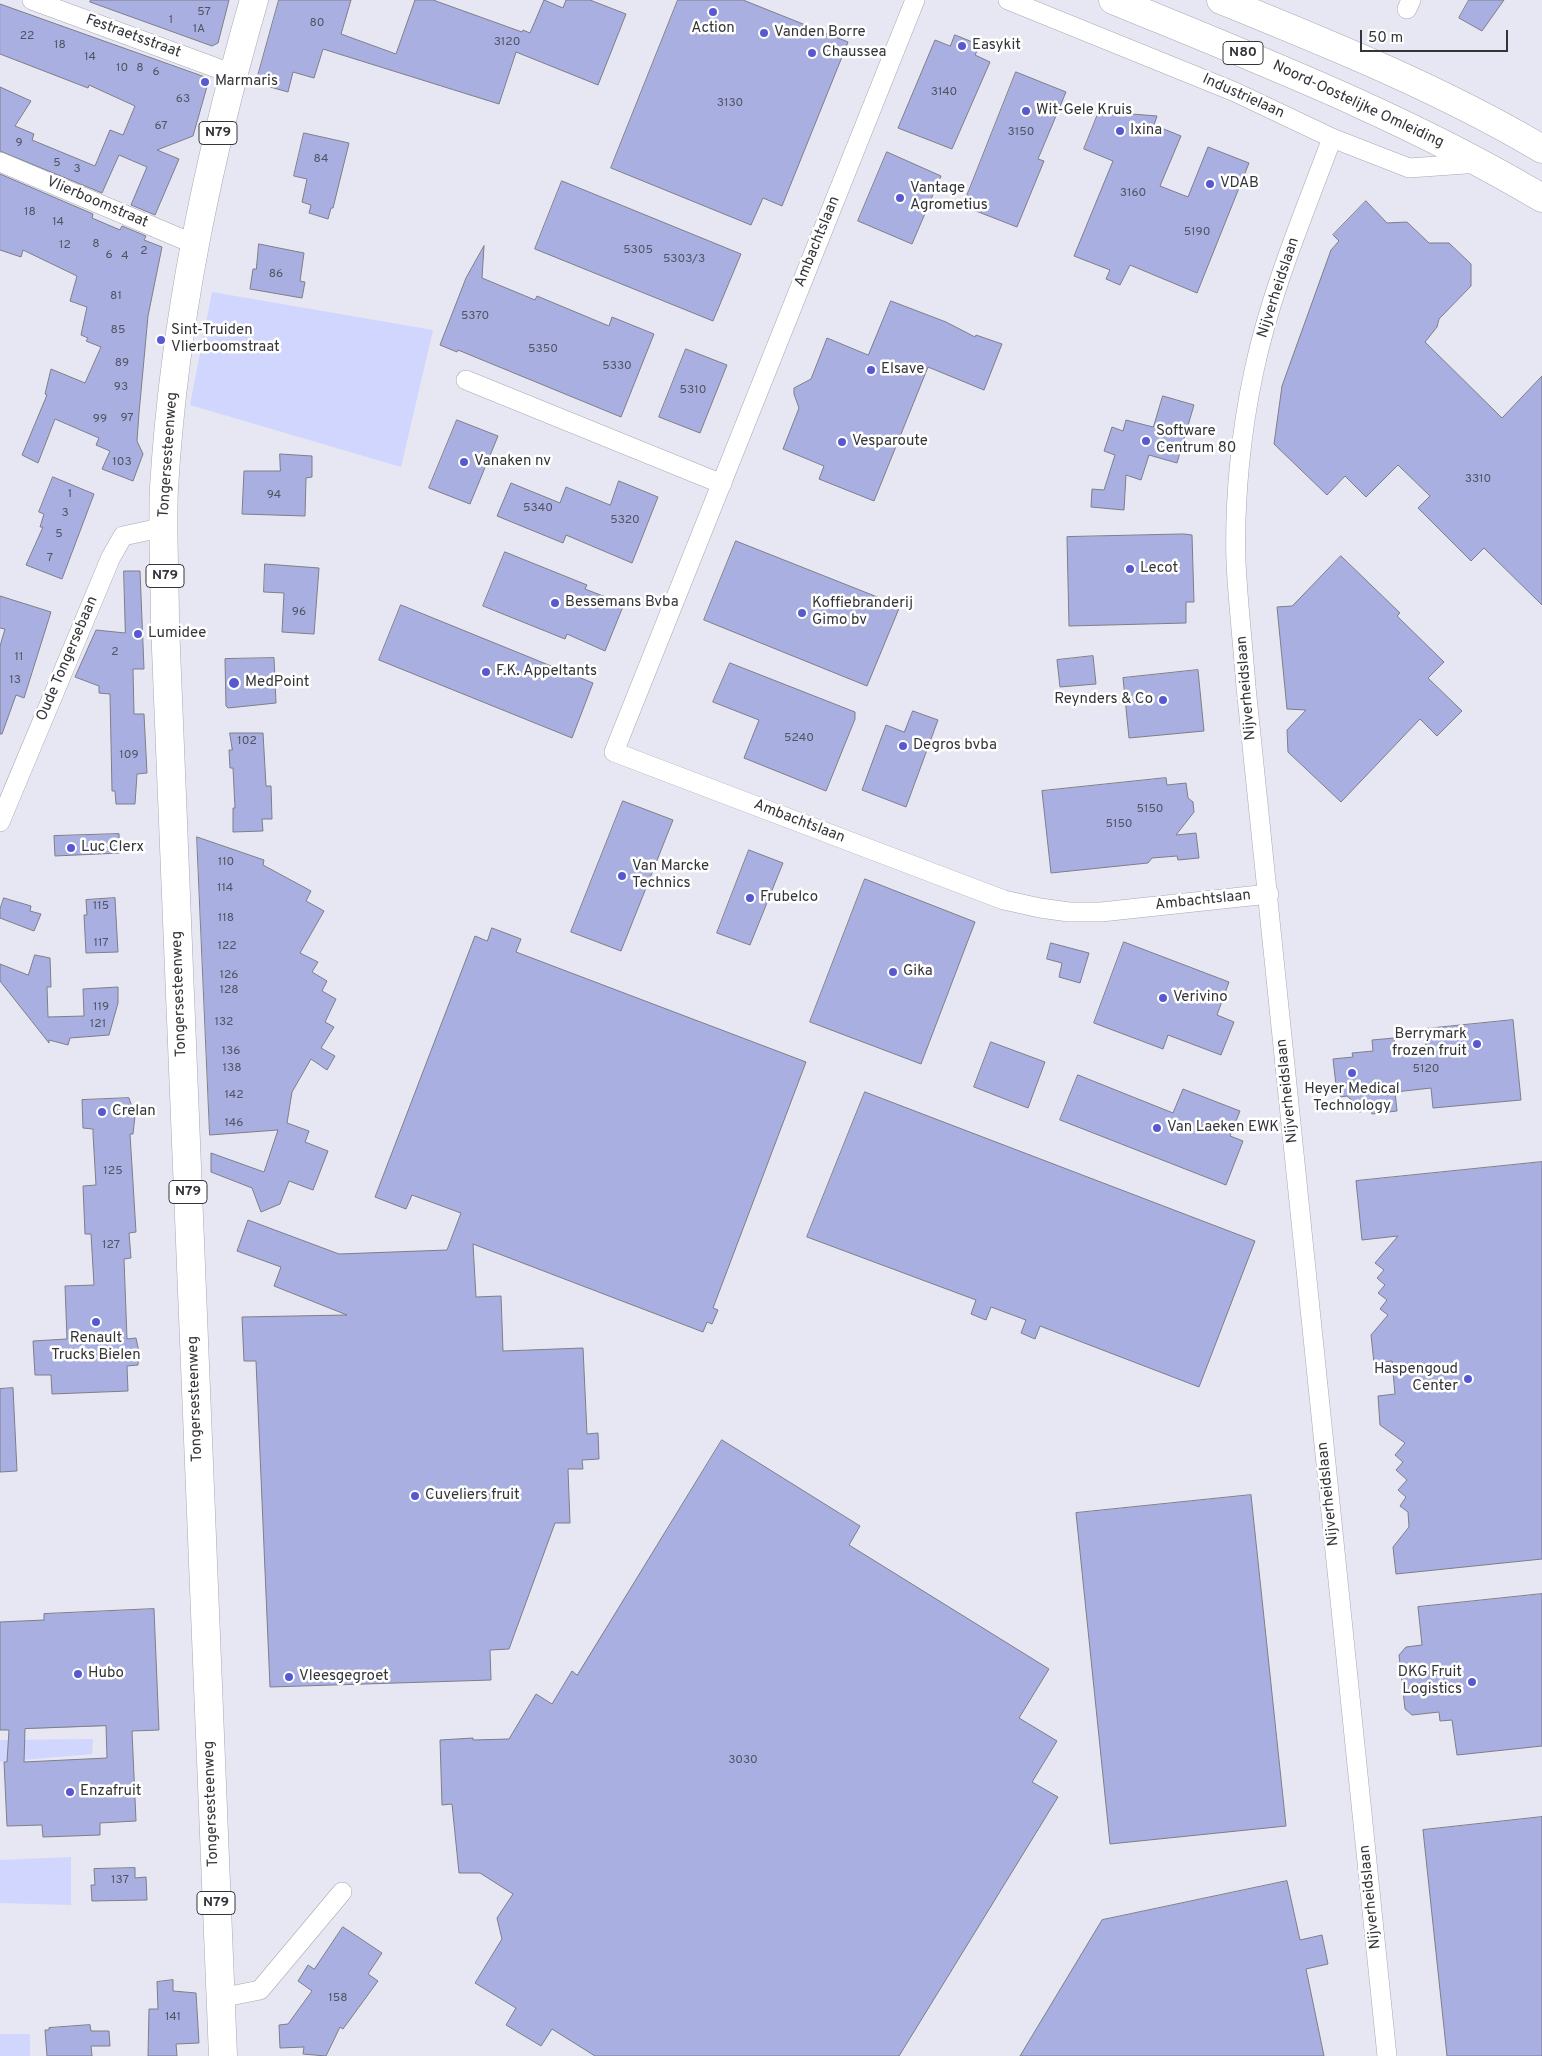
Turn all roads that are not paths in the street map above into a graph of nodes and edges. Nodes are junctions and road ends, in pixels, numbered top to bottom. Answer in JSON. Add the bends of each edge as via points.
{"nodes":[{"id":1,"x":32,"y":0,"type":"edge"},
{"id":2,"x":254,"y":0,"type":"edge"},
{"id":3,"x":915,"y":0,"type":"edge"},
{"id":4,"x":1008,"y":0,"type":"edge"},
{"id":5,"x":1113,"y":0,"type":"edge"},
{"id":6,"x":1221,"y":0,"type":"edge"},
{"id":7,"x":233,"y":74,"type":"junction"},
{"id":8,"x":1332,"y":138,"type":"junction"},
{"id":9,"x":1542,"y":149,"type":"edge"},
{"id":10,"x":0,"y":162,"type":"edge"},
{"id":11,"x":1482,"y":163,"type":"junction"},
{"id":12,"x":1542,"y":198,"type":"edge"},
{"id":13,"x":194,"y":244,"type":"junction"},
{"id":14,"x":466,"y":380,"type":"dead end"},
{"id":15,"x":722,"y":484,"type":"junction"},
{"id":16,"x":165,"y":527,"type":"junction"},
{"id":17,"x":1,"y":815,"type":"edge"},
{"id":18,"x":1269,"y":894,"type":"junction"},
{"id":19,"x":342,"y":1892,"type":"dead end"},
{"id":20,"x":220,"y":1998,"type":"junction"},
{"id":21,"x":223,"y":2056,"type":"edge"},
{"id":22,"x":1387,"y":2056,"type":"edge"}],
"edges":[{"from":1,"to":7,"type":"street","name":"Festraetsstraat"},
{"from":2,"to":7,"type":"main road","name":"Tongersesteenweg","number":"N79"},
{"from":3,"to":15,"type":"street","name":"Ambachtslaan"},
{"from":4,"to":8,"type":"street","name":"Industrielaan","via":[[1235,92]]},
{"from":5,"to":11,"type":"main road","name":"Noord-Oostelijke Omleiding","number":"N80","via":[[1268,63]]},
{"from":6,"to":9,"type":"main road","number":"N80","via":[[1427,89],[1502,125]]},
{"from":7,"to":13,"type":"main road","name":"Tongersesteenweg","number":"N79"},
{"from":8,"to":11,"type":"street","name":"Industrielaan","via":[[1409,168]]},
{"from":8,"to":18,"type":"street","name":"Nijverheidslaan","via":[[1266,323],[1254,372],[1237,501],[1236,562],[1246,687]]},
{"from":10,"to":13,"type":"street","name":"Vlierboomstraat"},
{"from":11,"to":12,"type":"main road","name":"Noord-Oostelijke Omleiding","number":"N80"},
{"from":13,"to":16,"type":"main road","name":"Tongersesteenweg","number":"N79","via":[[181,322],[168,440]]},
{"from":14,"to":15,"type":"street"},
{"from":15,"to":18,"type":"street","name":"Ambachtslaan","via":[[614,752],[1004,900],[1040,908],[1101,912]]},
{"from":16,"to":17,"type":"street","name":"Oude Tongersebaan","via":[[123,536],[111,557]]},
{"from":16,"to":20,"type":"main road","name":"Tongersesteenweg","number":"N79","via":[[166,634]]},
{"from":18,"to":22,"type":"street","name":"Nijverheidslaan"},
{"from":19,"to":20,"type":"street","via":[[260,1990]]},
{"from":20,"to":21,"type":"main road","name":"Tongersesteenweg","number":"N79"}]}
